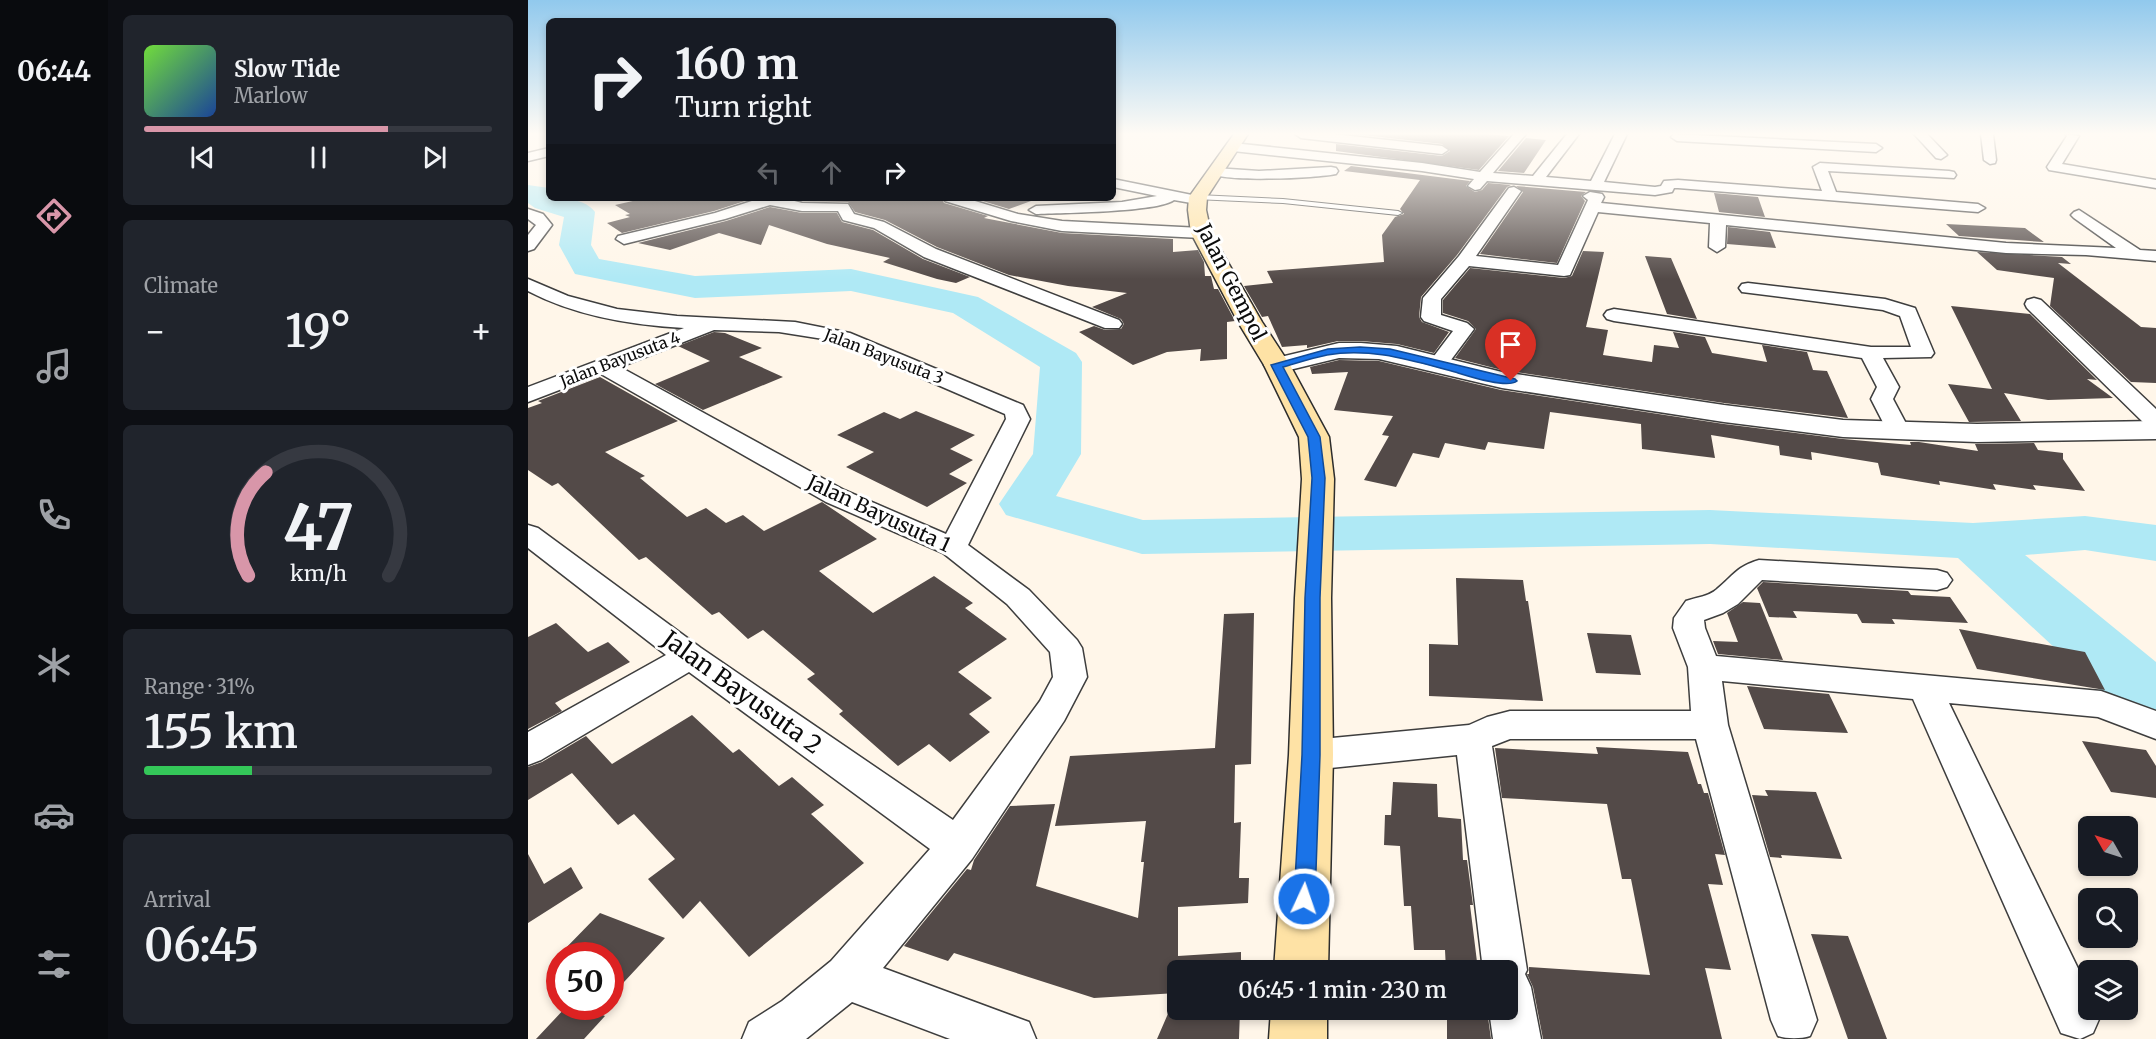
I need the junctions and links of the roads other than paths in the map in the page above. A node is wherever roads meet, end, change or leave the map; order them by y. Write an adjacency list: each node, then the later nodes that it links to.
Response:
1 (1208, 182): 18 (main road, Jalan Gempol)
2 (1468, 182): 7 (street)
3 (1480, 182): 10 (street)
4 (1566, 182): 8 (street)
5 (1826, 182): 11 (street)
6 (1116, 184): 18 (street)
7 (1437, 184)
8 (1596, 185): 11 (street)
9 (1116, 189): 12 (street)
10 (1514, 190): 19 (street); 32 (street)
11 (1831, 197): 20 (street)
12 (1167, 199): 18 (street); 21 (street)
13 (766, 201): 27 (street)
14 (780, 201): 38 (street)
15 (960, 201): 26 (street)
16 (996, 201): 21 (street)
17 (1049, 201): 21 (street)
18 (1197, 201): 22 (lane); 26 (main road, Jalan Gempol)
19 (1593, 207): 25 (street); 32 (street)
20 (1978, 208)
21 (1025, 210)
22 (1398, 213)
23 (528, 214): 28 (street)
24 (2079, 215): 30 (street)
25 (1718, 219): 29 (street); 30 (street)
26 (1202, 233): 41 (main road, Jalan Gempol)
27 (624, 239)
28 (528, 246)
29 (1717, 247)
30 (2137, 254): 31 (street)
31 (2156, 256)
32 (1465, 260): 40 (street)
33 (528, 284): 37 (street, Jalan Bayusuta 3)
34 (1748, 288): 39 (street)
35 (2034, 304): 44 (street)
36 (1614, 315): 39 (street)
37 (713, 324): 42 (street, Jalan Bayusuta 4); 48 (street, Jalan Bayusuta 3)
38 (1113, 324)
39 (1871, 353): 46 (street)
40 (1438, 364): 41 (street); 46 (street)
41 (1276, 365): 57 (main road, Jalan Gempol)
42 (602, 366): 43 (street, Jalan Bayusuta 4); 48 (street, Jalan Bayusuta 1)
43 (528, 395)
44 (2156, 422)
45 (2156, 430): 46 (street)
46 (1898, 431)
47 (528, 534): 50 (street, Jalan Bayusuta 2)
48 (953, 547): 58 (street, Jalan Bayusuta 1)
49 (1937, 580): 51 (street)
50 (690, 656): 56 (street); 58 (street, Jalan Bayusuta 2)
51 (1704, 667): 52 (street); 53 (street)
52 (1924, 686): 54 (street); 62 (street)
53 (1710, 725): 55 (street); 65 (street)
54 (2156, 725)
55 (1473, 739): 57 (street); 60 (street)
56 (528, 750)
57 (1311, 755): 59 (main road, Jalan Gempol)
58 (958, 846): 61 (street, Jalan Bayusuta 1)
59 (1301, 960)
60 (1504, 960)
61 (847, 977): 66 (street, Jalan Bayusuta 1); 67 (street)
62 (2077, 1017)
63 (1299, 1020): 68 (main road)
64 (1514, 1020): 69 (street)
65 (1794, 1020)
66 (766, 1039)
67 (1012, 1039)
68 (1298, 1039)
69 (1517, 1039)

